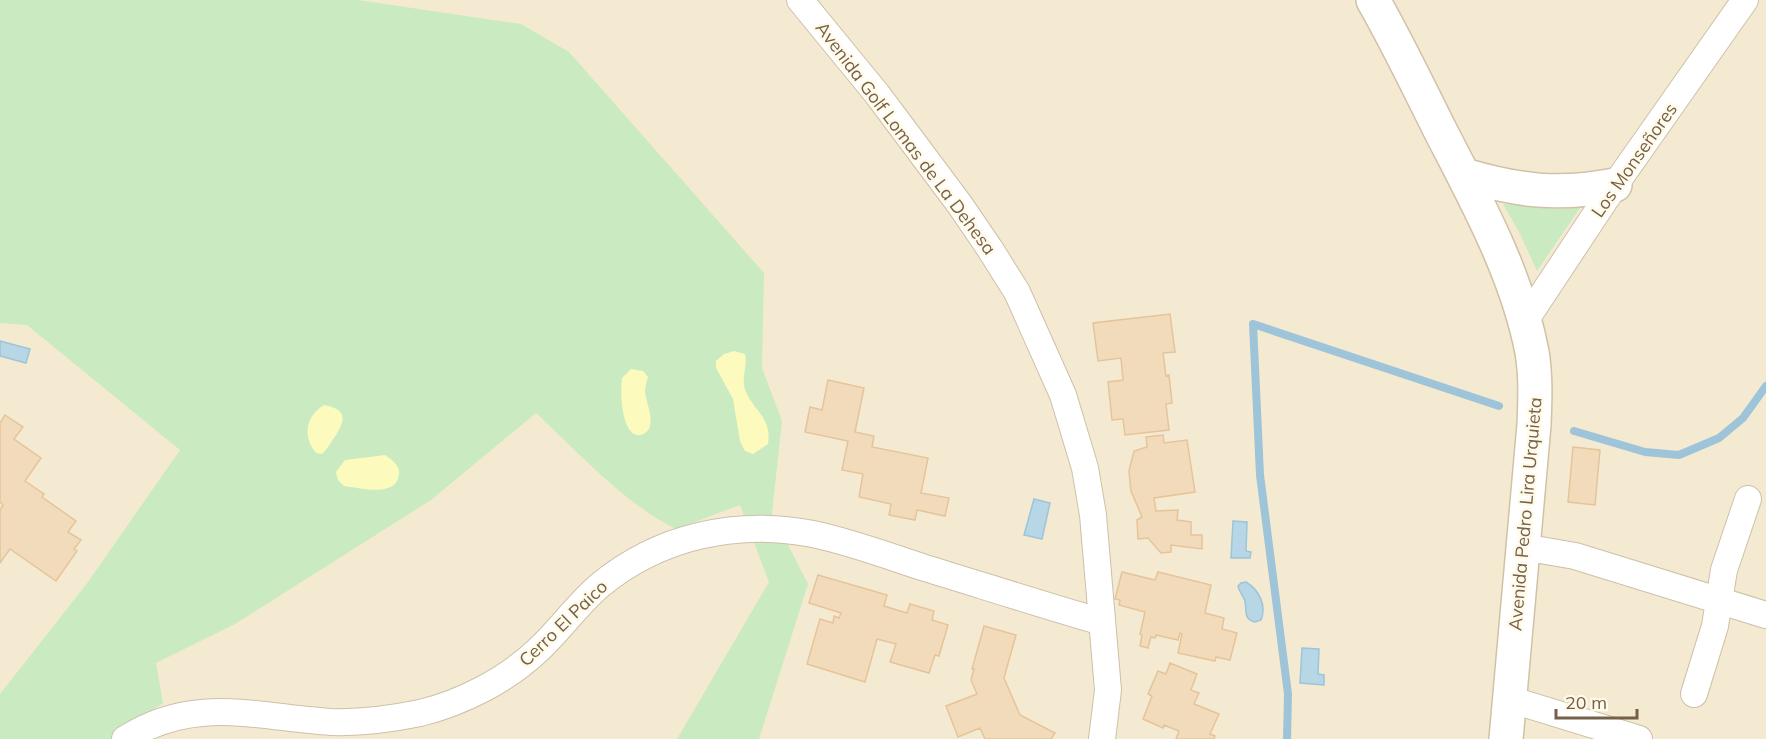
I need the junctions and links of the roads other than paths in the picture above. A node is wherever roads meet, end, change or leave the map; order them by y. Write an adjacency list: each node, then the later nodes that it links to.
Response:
1 (800, 0): 11 (street, Avenida Golf Lomas de La Dehesa)
2 (1373, 0): 4 (main road, Avenida Pedro Lira Urquieta)
3 (1745, 0): 5 (street, Los Monseñores)
4 (1464, 175): 5 (main road); 6 (main road, Avenida Pedro Lira Urquieta)
5 (1616, 185): 6 (street, Los Monseñores)
6 (1525, 321): 8 (main road, Avenida Pedro Lira Urquieta)
7 (1748, 499): 9 (street)
8 (1523, 547): 9 (street); 13 (main road, Avenida Pedro Lira Urquieta)
9 (1719, 600): 10 (street); 12 (street)
10 (1766, 615)
11 (1102, 622): 14 (street, Cerro El Paico); 15 (street, Avenida Golf Lomas de La Dehesa)
12 (1694, 694)
13 (1509, 699): 16 (main road, Avenida Pedro Lira Urquieta); 17 (street)
14 (125, 739)
15 (1102, 739)
16 (1506, 739)
17 (1639, 739)

